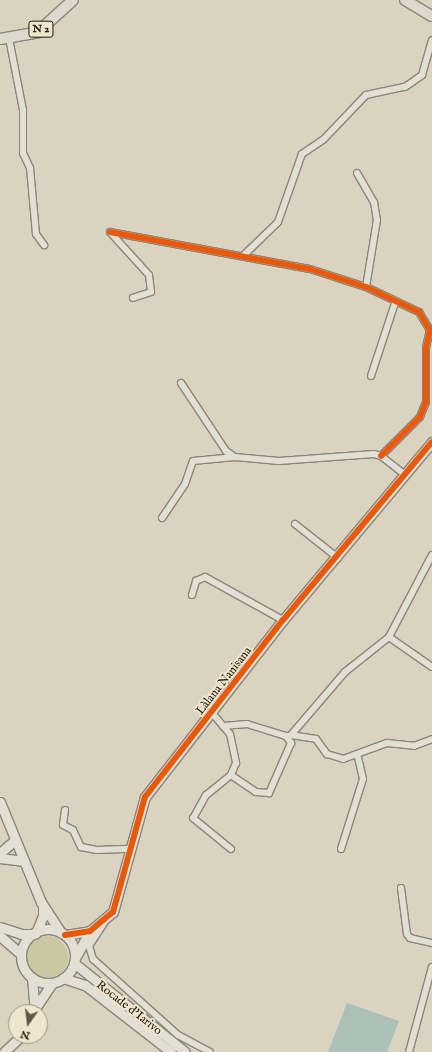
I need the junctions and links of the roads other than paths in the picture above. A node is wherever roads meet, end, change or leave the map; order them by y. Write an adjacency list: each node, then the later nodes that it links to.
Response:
1 (73, 0): 4 (main road, N 2)
2 (405, 0): 3 (main road)
3 (432, 16)
4 (4, 39): 7 (street)
5 (432, 40): 8 (street)
6 (357, 174): 9 (street)
7 (44, 245)
8 (244, 255): 9 (street); 10 (street)
9 (366, 287): 11 (street)
10 (133, 298)
11 (395, 303): 12 (street); 13 (street)
12 (431, 328): 16 (street)
13 (370, 376)
14 (181, 383): 17 (street)
15 (432, 443): 18 (street, Làlana Nanisana)
16 (381, 456): 17 (street); 18 (street)
17 (235, 457): 19 (street)
18 (405, 475): 22 (street, Làlana Nanisana)
19 (162, 518)
20 (295, 524): 22 (street)
21 (432, 555): 25 (street)
22 (338, 558): 24 (street, Làlana Nanisana)
23 (192, 595): 24 (street)
24 (283, 620): 27 (street, Làlana Nanisana)
25 (389, 637): 26 (street); 30 (street)
26 (432, 667)
27 (213, 714): 28 (street); 35 (street, Làlana Nanisana)
28 (224, 726): 31 (street); 31 (street)
29 (432, 739): 30 (street)
30 (358, 756): 37 (street)
31 (231, 776): 36 (street)
32 (0, 802): 34 (street)
33 (65, 810): 35 (street)
34 (15, 840): 38 (street); 40 (street)
35 (131, 848): 43 (street, Làlana Nanisana)
36 (231, 849)
37 (341, 849)
38 (0, 853)
39 (0, 858): 40 (street)
40 (24, 861): 42 (street)
41 (401, 888): 49 (street)
42 (43, 906): 46 (street); 47 (street)
43 (105, 922): 45 (street, Làlana Nanisana); 62 (street)
44 (0, 927): 46 (street)
45 (90, 931): 47 (street, Làlana Nanisana); 51 (street, Làlana Nanisana)
46 (35, 933): 47 (street); 50 (street)
47 (63, 934): 51 (street)
48 (0, 936): 50 (street)
49 (432, 943)
50 (21, 954): 53 (street)
51 (74, 960): 54 (street); 61 (street, Rocade d'Iarivo)
52 (432, 967): 63 (street)
53 (32, 978): 55 (street); 56 (street)
54 (63, 978): 55 (street); 60 (street, Rocade d'Iarivo)
55 (52, 983): 57 (street)
56 (34, 1004)
57 (39, 1004)
58 (12, 1044): 59 (street)
59 (4, 1052)
60 (171, 1052)
61 (185, 1052)
62 (210, 1052)
63 (410, 1052)

